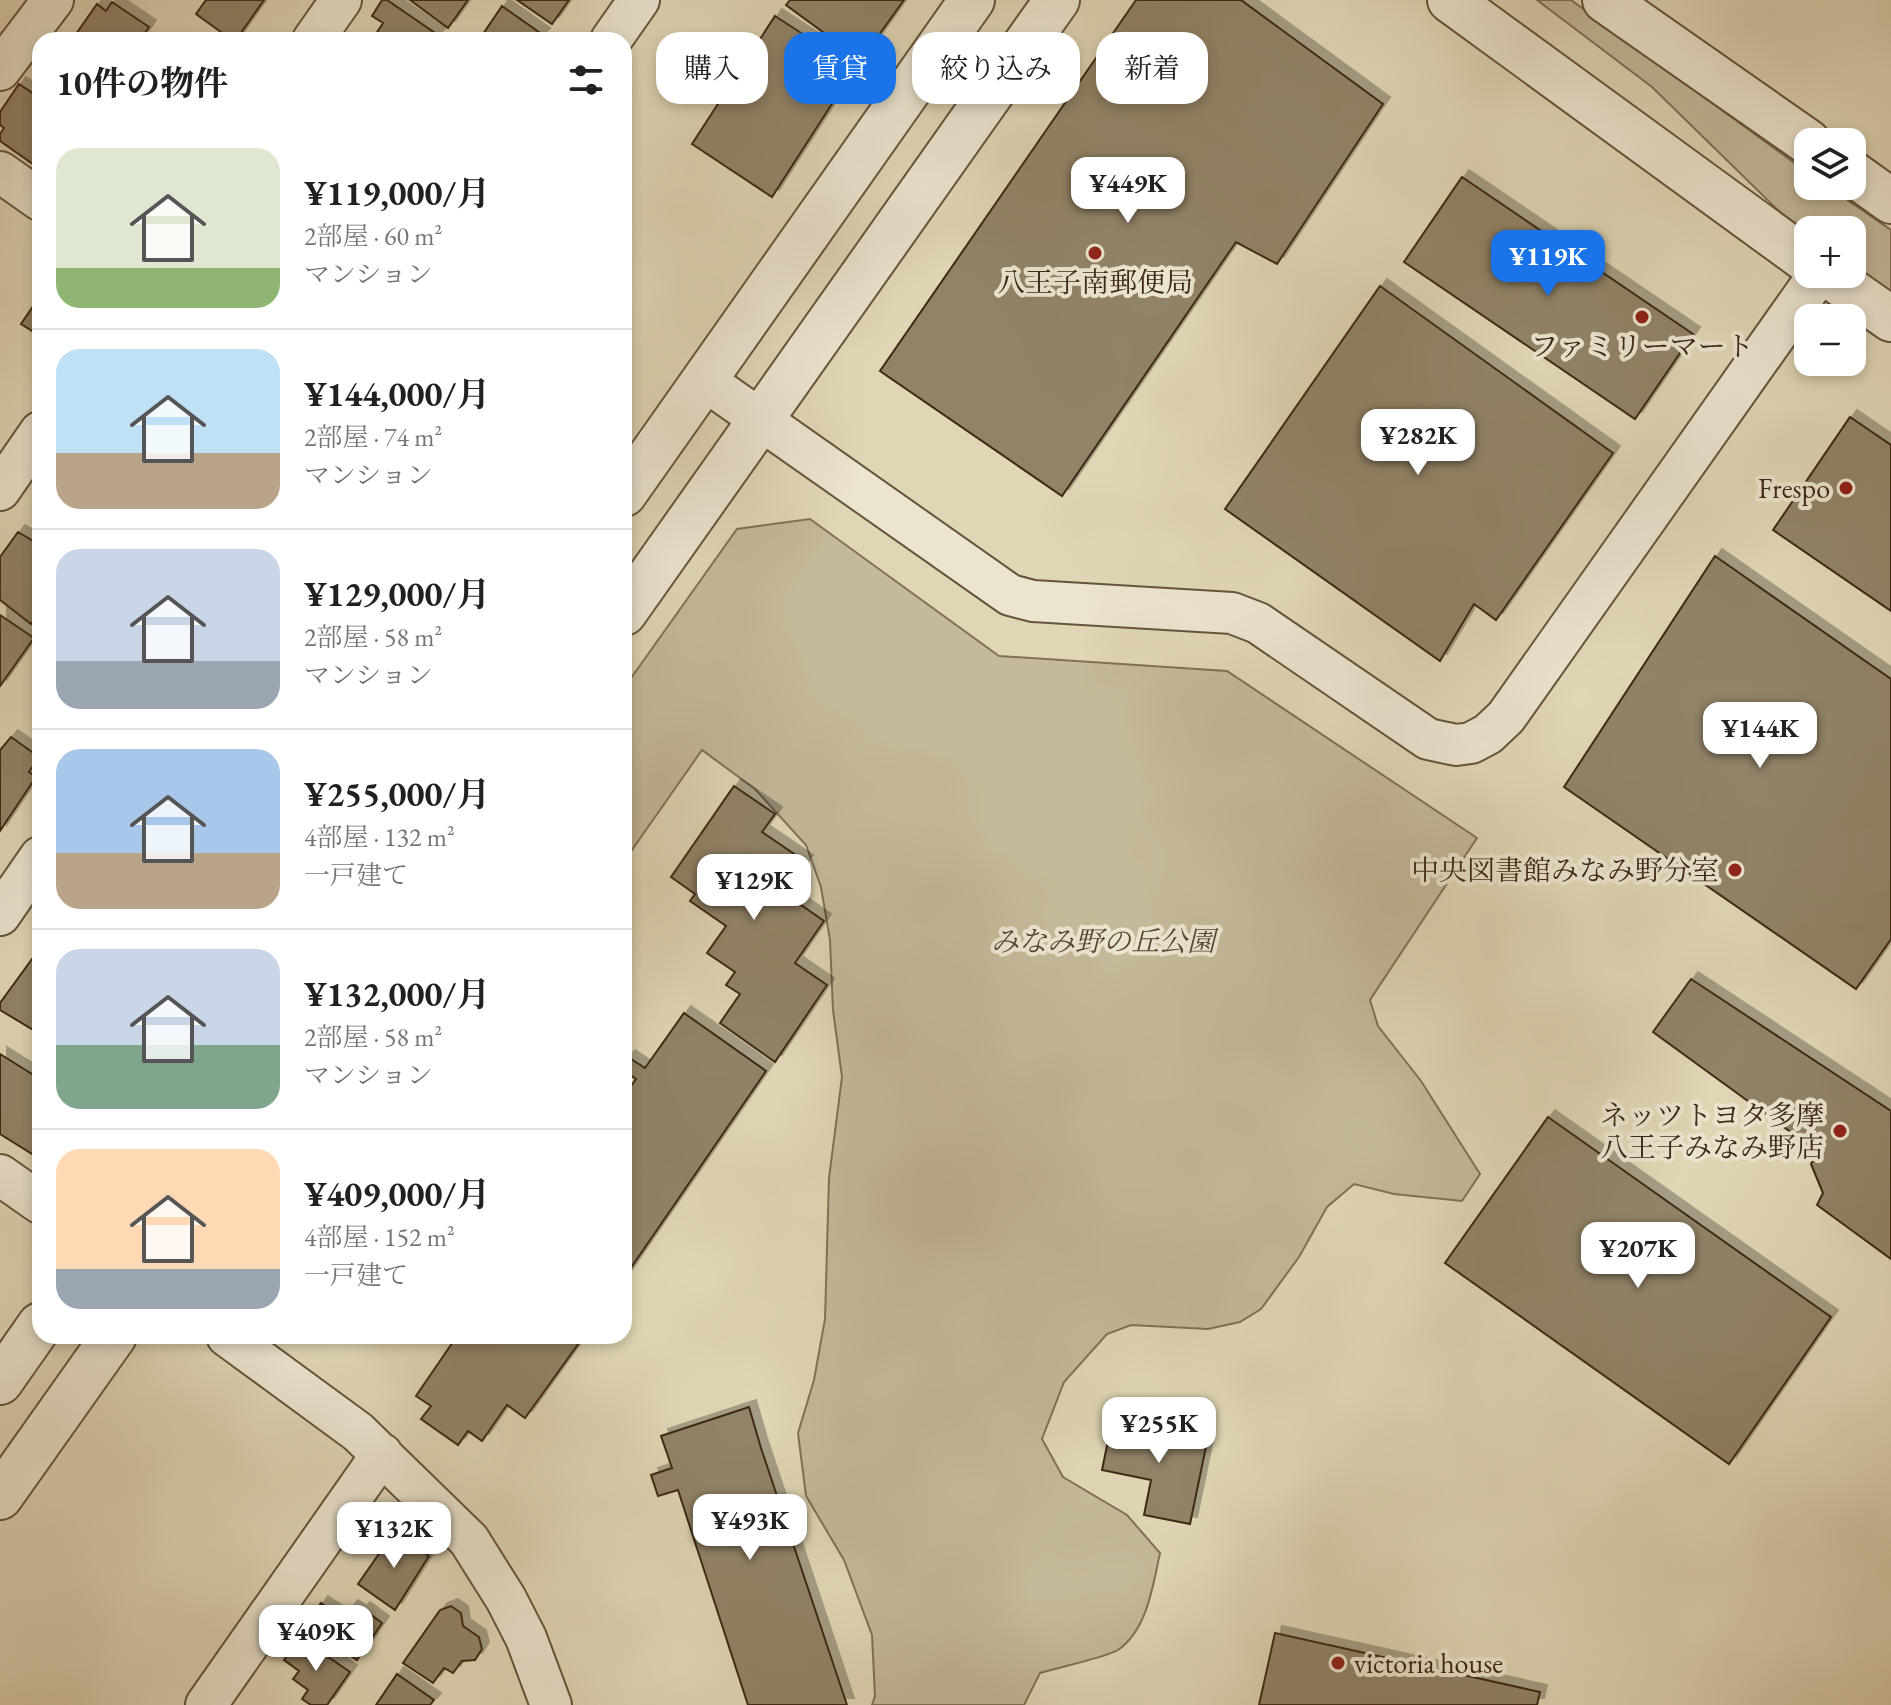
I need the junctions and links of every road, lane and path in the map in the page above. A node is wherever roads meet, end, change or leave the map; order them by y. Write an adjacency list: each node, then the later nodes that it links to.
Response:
1 (53, 0): 10 (street)
2 (341, 0): 8 (street)
3 (639, 0): 9 (street)
4 (972, 0): 20 (street)
5 (1057, 0): 21 (street)
6 (1450, 0): 16 (street)
7 (1605, 0): 11 (street)
8 (319, 32)
9 (617, 32)
10 (0, 70)
11 (1794, 132)
12 (0, 172): 14 (street)
13 (1866, 183): 15 (street)
14 (32, 194)
15 (1891, 201)
16 (1794, 251)
17 (1809, 288): 21 (street)
18 (1847, 288): 19 (street)
19 (1891, 319)
20 (704, 380): 21 (street); 23 (street)
21 (759, 421): 25 (street)
22 (32, 444): 24 (street)
23 (632, 483)
24 (0, 490)
25 (632, 602)
26 (32, 869): 27 (street)
27 (0, 915)
28 (0, 1175): 29 (street)
29 (32, 1197)
30 (32, 1336): 33 (street)
31 (108, 1344): 35 (street)
32 (238, 1344): 34 (street)
33 (0, 1382)
34 (382, 1454): 36 (street); 37 (street)
35 (0, 1497)
36 (539, 1697)
37 (206, 1705)

